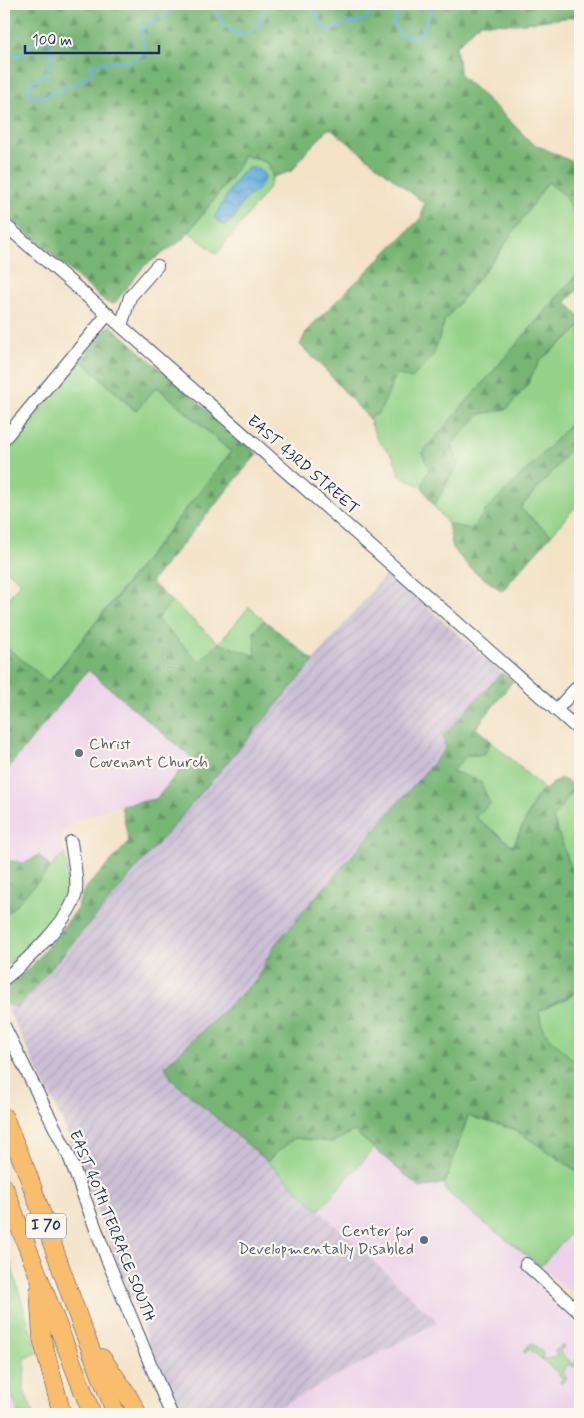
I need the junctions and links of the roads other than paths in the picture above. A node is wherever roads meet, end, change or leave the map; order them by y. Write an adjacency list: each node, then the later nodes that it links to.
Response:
1 (4, 224): 3 (street, EAST 43RD STREET)
2 (157, 266): 4 (street)
3 (108, 314): 4 (street, EAST 43RD STREET); 5 (street)
4 (122, 326): 7 (street, EAST 43RD STREET)
5 (4, 439)
6 (580, 684): 7 (street)
7 (556, 710): 8 (street, EAST 43RD STREET)
8 (580, 731)
9 (71, 842): 10 (street)
10 (4, 979)
11 (4, 1026): 22 (street, EAST 40TH TERRACE SOUTH)
12 (4, 1117): 17 (highway, I 70)
13 (4, 1187): 15 (highway, I 70)
14 (526, 1264): 16 (street)
15 (38, 1273): 18 (highway); 19 (highway, I 70)
16 (580, 1313)
17 (86, 1336): 20 (highway, I 70); 21 (highway)
18 (62, 1414)
19 (92, 1414)
20 (116, 1414)
21 (138, 1414)
22 (171, 1414)

